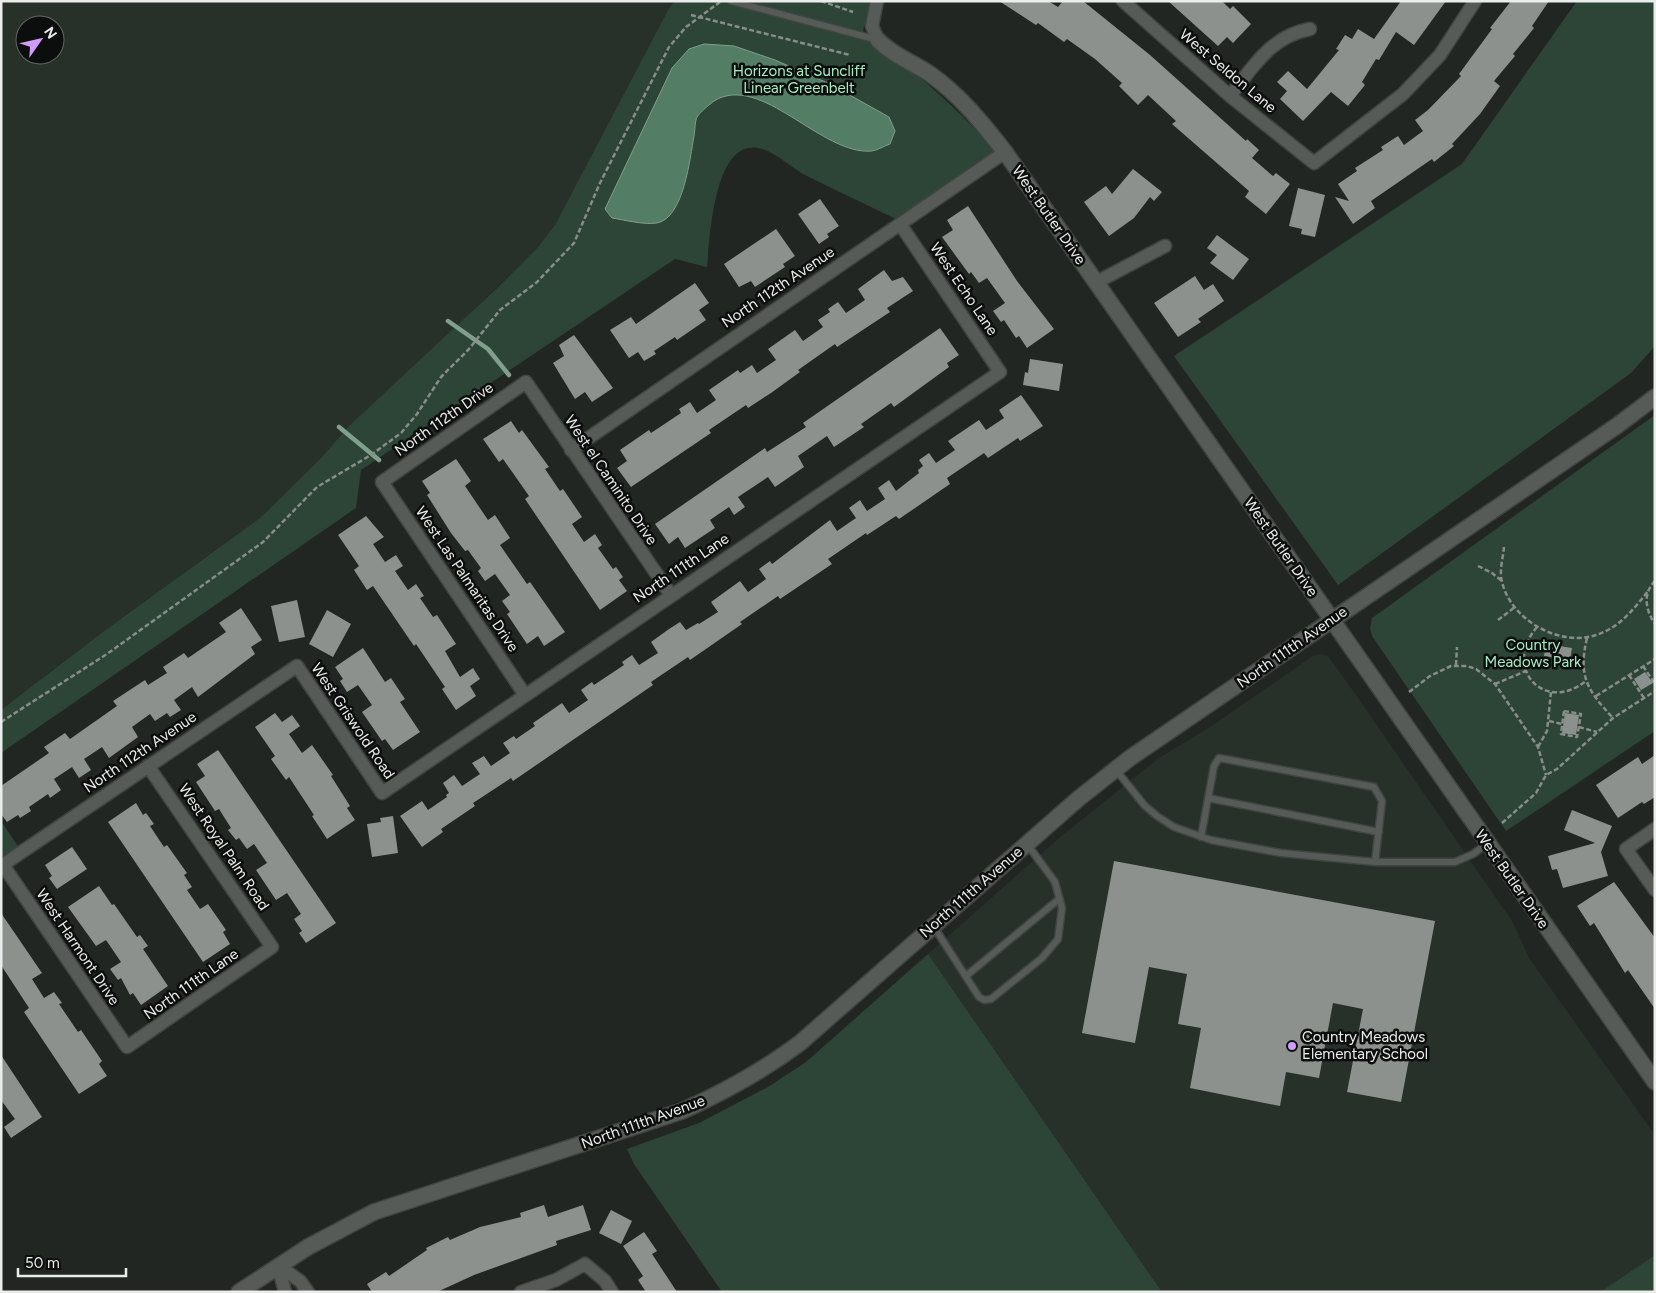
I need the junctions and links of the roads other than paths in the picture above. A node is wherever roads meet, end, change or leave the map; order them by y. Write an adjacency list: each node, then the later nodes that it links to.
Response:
1 (731, 1): 6 (lane)
2 (877, 1): 6 (street)
3 (1123, 1): 7 (street, West Seldon Lane)
4 (1475, 1): 7 (street, West Seldon Lane)
5 (1310, 29): 7 (street)
6 (878, 40): 8 (street, West Butler Drive)
7 (1230, 96)
8 (1005, 152): 9 (street, North 112th Avenue); 11 (street, West Butler Drive)
9 (900, 224): 12 (street, West Echo Lane); 15 (street, North 112th Avenue)
10 (1164, 246): 11 (street)
11 (1097, 282): 18 (street, West Butler Drive)
12 (1000, 372): 17 (street, North 111th Lane)
13 (526, 382): 15 (street, West el Caminito Drive); 16 (street, North 112th Drive)
14 (1655, 397): 18 (street, North 111th Avenue)
15 (571, 450): 17 (street, West el Caminito Drive)
16 (382, 482): 20 (street, West Las Palmaritas Drive)
17 (670, 595): 20 (street, North 111th Lane)
18 (1332, 619): 22 (street, North 111th Avenue); 29 (street, West Butler Drive)
19 (297, 666): 21 (street, North 112th Avenue); 23 (street, West Griswold Road)
20 (525, 694): 23 (street, North 111th Lane)
21 (148, 766): 31 (street, North 112th Avenue); 35 (street, West Royal Palm Road)
22 (1115, 769): 27 (lane); 28 (street, North 111th Avenue)
23 (382, 793)
24 (1208, 798): 26 (lane); 26 (lane); 27 (lane)
25 (1655, 829): 32 (street)
26 (1379, 832): 30 (lane)
27 (1201, 837): 30 (lane)
28 (1026, 844): 33 (lane); 34 (street, North 111th Avenue)
29 (1487, 844): 30 (lane); 38 (street, West Butler Drive)
30 (1375, 862)
31 (2, 866): 37 (street, West Harmont Drive)
32 (1655, 890)
33 (1059, 899): 36 (lane); 36 (lane)
34 (933, 926): 36 (lane); 39 (street, North 111th Avenue)
35 (272, 947): 37 (street, North 111th Lane)
36 (966, 976)
37 (127, 1047)
38 (1655, 1082)
39 (278, 1265): 40 (street, North 111th Avenue); 41 (street); 42 (street)
40 (239, 1292)
41 (286, 1292)
42 (308, 1292)
43 (521, 1292): 44 (street)
44 (612, 1292)

